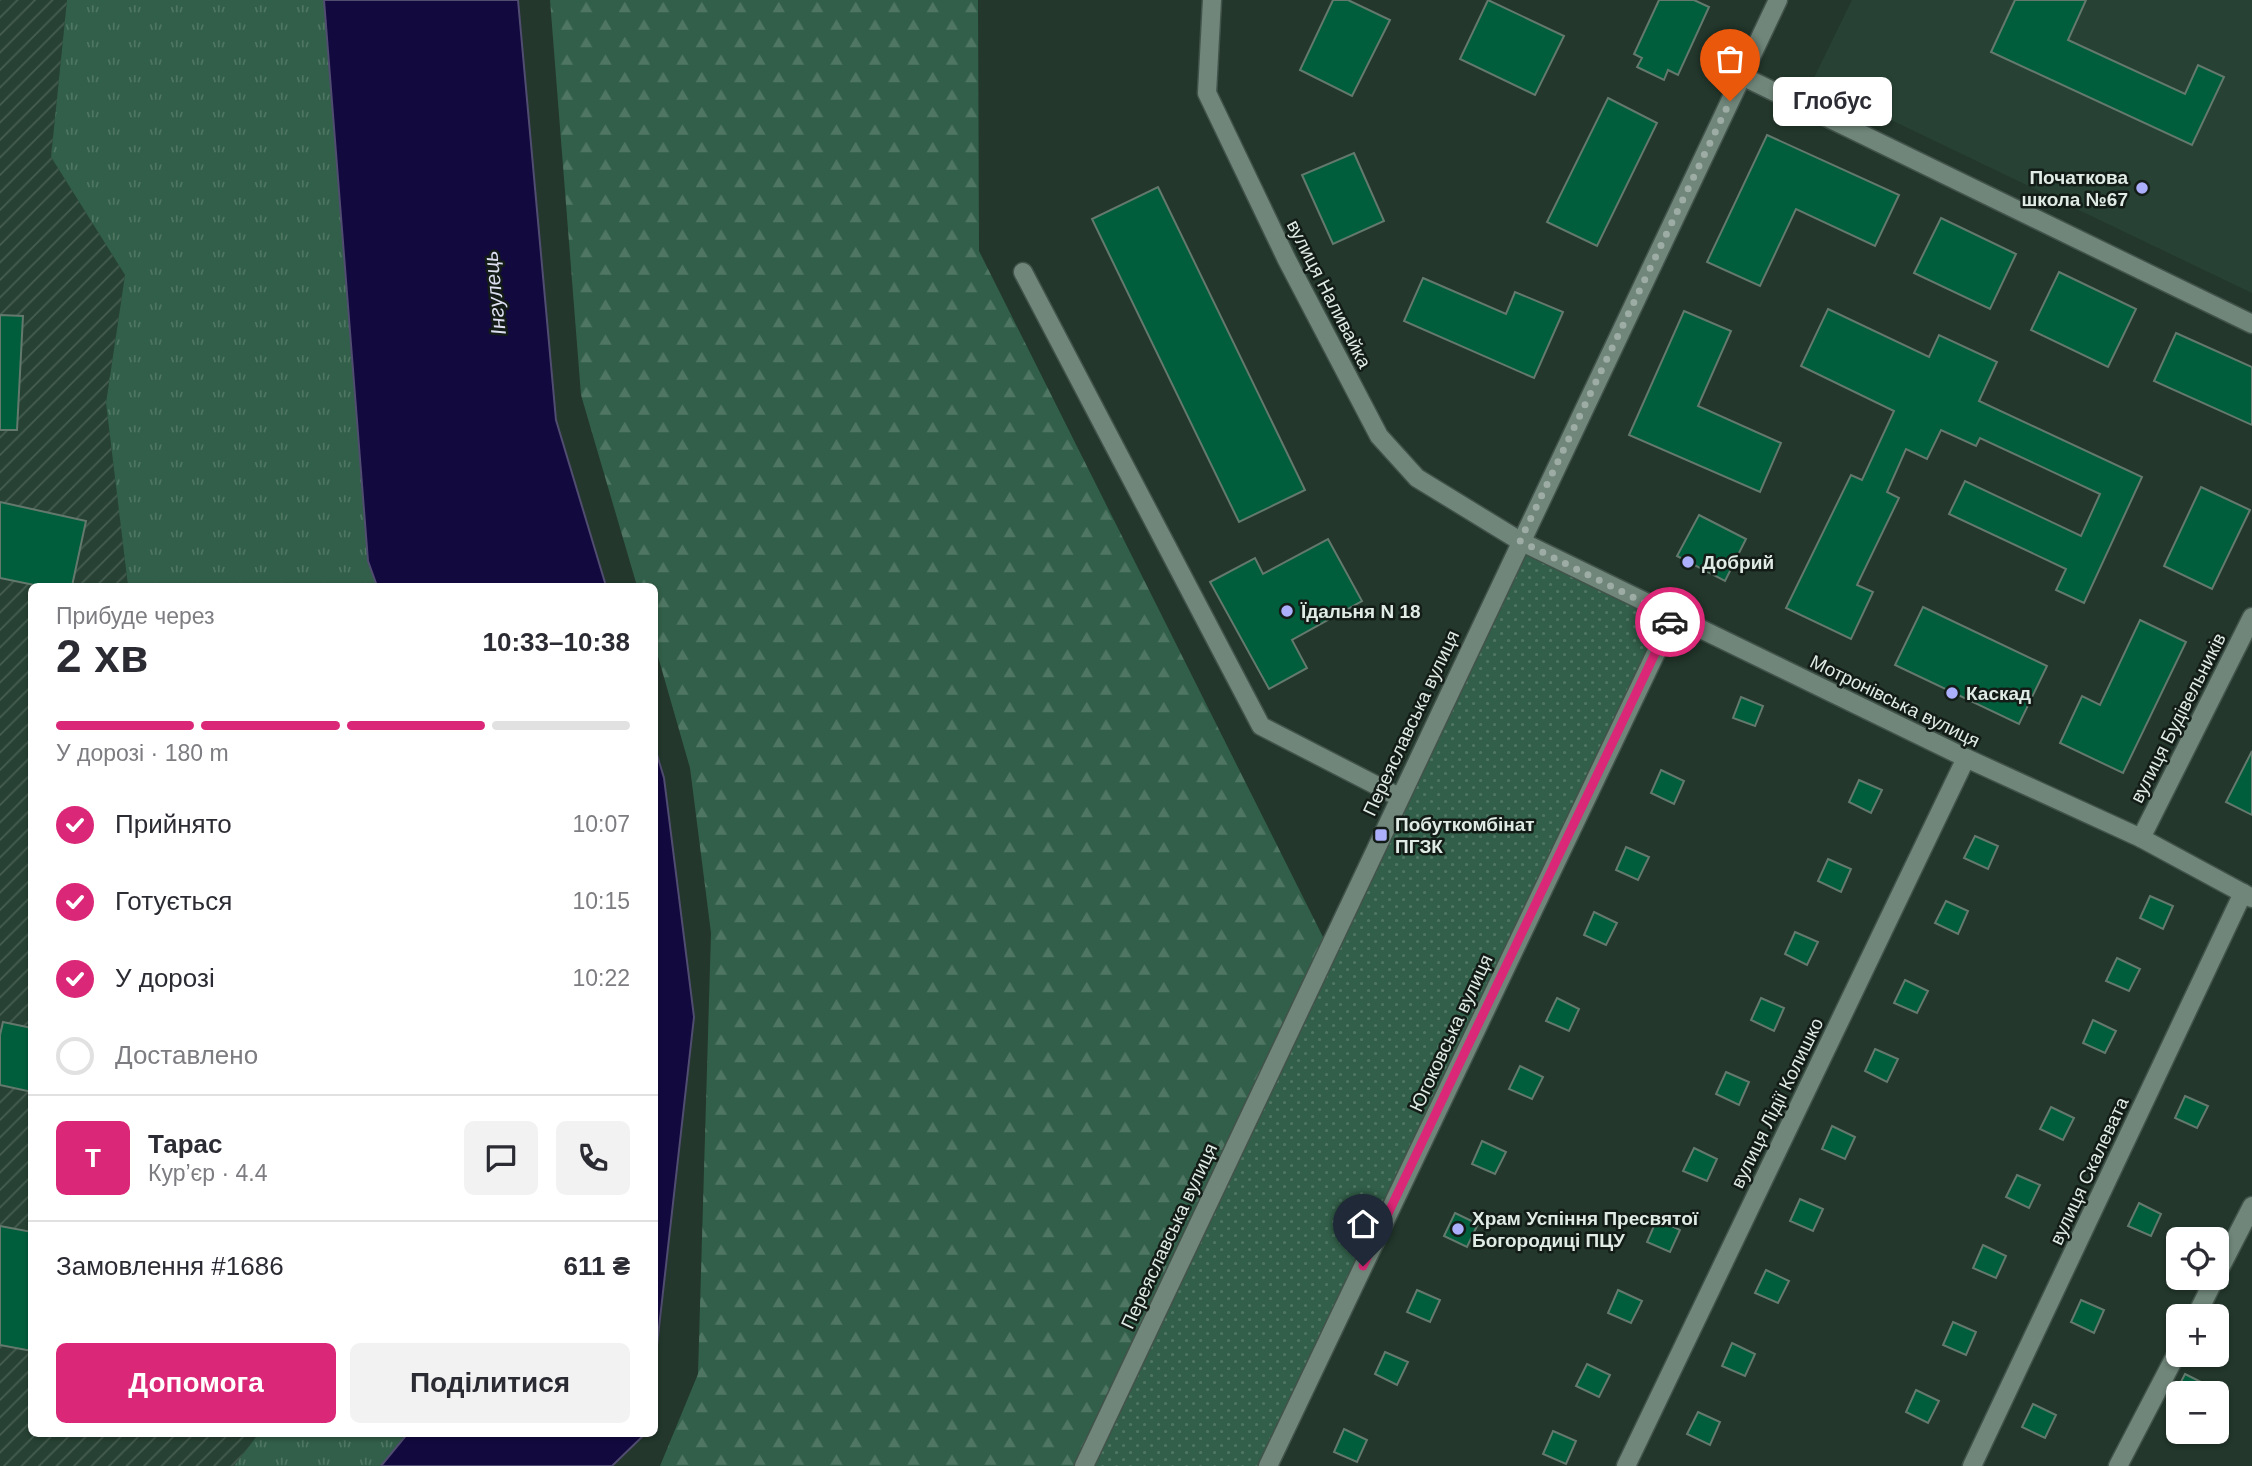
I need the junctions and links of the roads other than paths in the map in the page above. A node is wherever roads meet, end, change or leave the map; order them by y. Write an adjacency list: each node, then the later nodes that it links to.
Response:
1 (1212, 0): 6 (street, вулиця Наливайка)
2 (1778, 0): 3 (street, Переяславська вулиця)
3 (1742, 76): 5 (street); 6 (street, Переяславська вулиця)
4 (1023, 272): 10 (street)
5 (2252, 324)
6 (1520, 541): 7 (street, Мотронівська вулиця); 10 (street, Переяславська вулиця)
7 (1673, 617): 9 (street, Мотронівська вулиця); 17 (street, Югоковська вулиця)
8 (2252, 617): 11 (street, вулиця Будівельників)
9 (1966, 758): 11 (street, Мотронівська вулиця); 18 (street, вулиця Лідії Колишко)
10 (1399, 797): 16 (street, Переяславська вулиця)
11 (2141, 838): 12 (street, Мотронівська вулиця)
12 (2248, 895): 19 (street, вулиця Скалевата)
13 (2252, 1206): 14 (street)
14 (2229, 1251)
15 (2170, 1367): 20 (street)
16 (1084, 1466)
17 (1268, 1466)
18 (1626, 1466)
19 (1972, 1466)
20 (2118, 1466)

